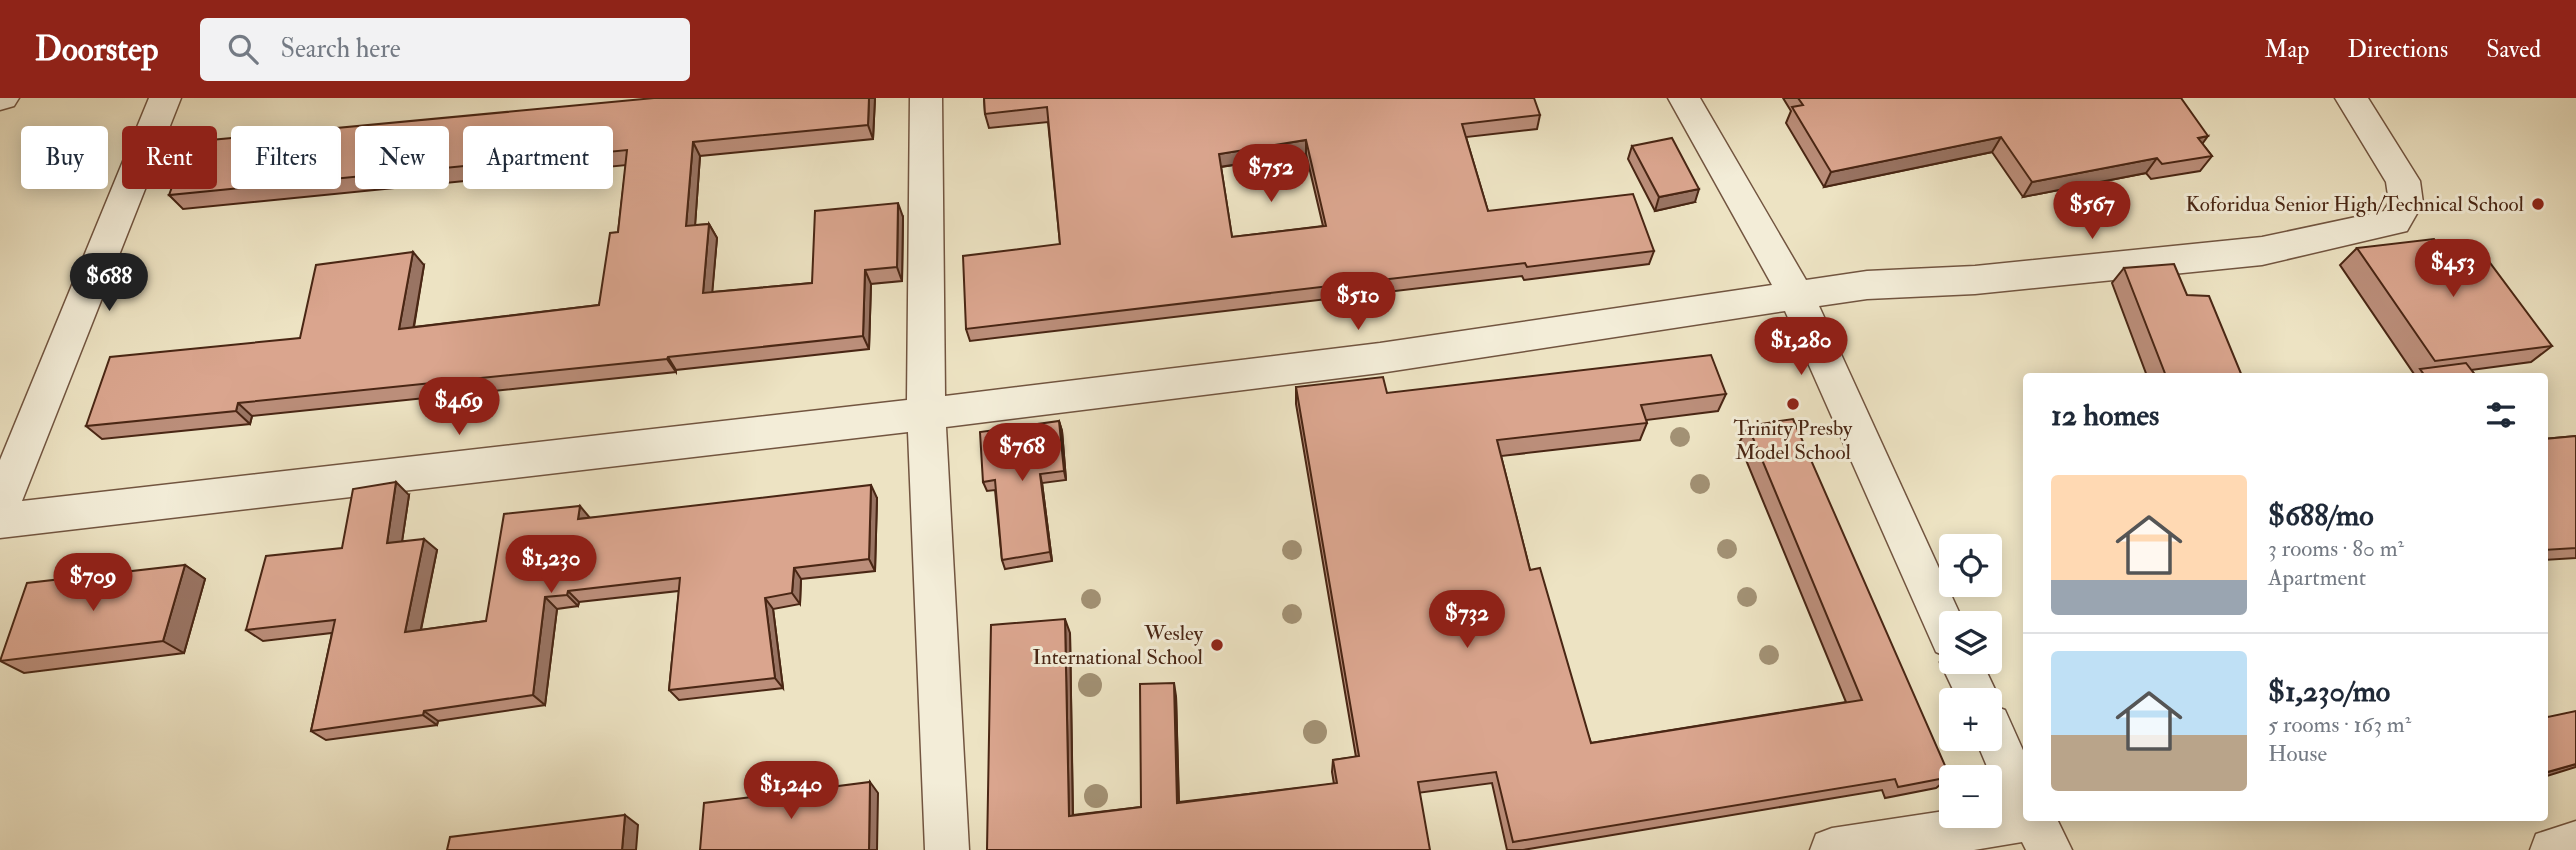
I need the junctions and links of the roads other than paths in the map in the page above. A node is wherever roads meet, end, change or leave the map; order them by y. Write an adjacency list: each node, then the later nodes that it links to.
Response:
1 (926, 98): 6 (street)
2 (1684, 98): 5 (street)
3 (2351, 98): 5 (street)
4 (168, 99): 7 (street)
5 (1796, 295): 6 (street); 9 (street)
6 (926, 414): 8 (street); 14 (street)
7 (0, 507)
8 (0, 521)
9 (1939, 612)
10 (2002, 750): 11 (street)
11 (2023, 797)
12 (2035, 823): 15 (street)
13 (2576, 843): 16 (street)
14 (947, 850)
15 (1832, 850)
16 (2552, 850)

